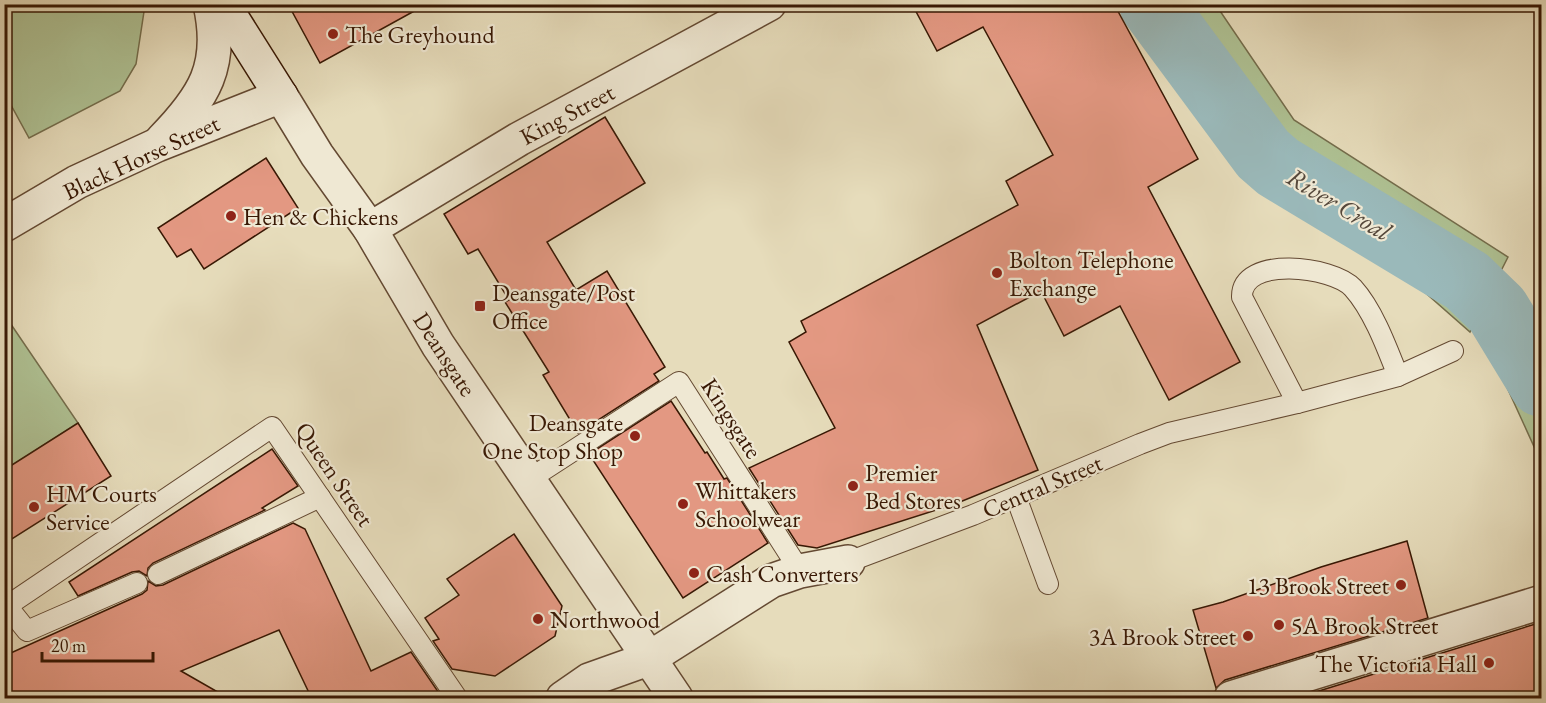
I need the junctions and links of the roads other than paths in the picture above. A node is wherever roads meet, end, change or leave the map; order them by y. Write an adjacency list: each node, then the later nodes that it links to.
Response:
1 (210, 4): 5 (street)
2 (223, 4): 4 (street, Deansgate)
3 (759, 7): 7 (street, King Street)
4 (281, 96): 5 (street, Black Horse Street); 7 (street, Deansgate)
5 (157, 145): 6 (street, Black Horse Street)
6 (4, 225)
7 (370, 229): 11 (street, Deansgate)
8 (1453, 351): 9 (lane, Central Street)
9 (1398, 376): 10 (lane, Central Street); 10 (lane)
10 (1297, 403): 13 (lane, Central Street)
11 (528, 480): 15 (lane, Kingsgate); 21 (street, Deansgate)
12 (320, 497): 16 (lane); 20 (lane, Queen Street); 22 (lane, Queen Street)
13 (1016, 497): 14 (lane, Central Street); 18 (lane)
14 (848, 562): 15 (street, Central Street)
15 (800, 571): 21 (street, Central Street)
16 (158, 574)
17 (137, 583): 20 (lane)
18 (1048, 584)
19 (1542, 602): 25 (street)
20 (6, 607)
21 (648, 659): 23 (street, Central Street); 24 (street, Deansgate)
22 (457, 699)
23 (563, 699)
24 (676, 699)
25 (1231, 699)

